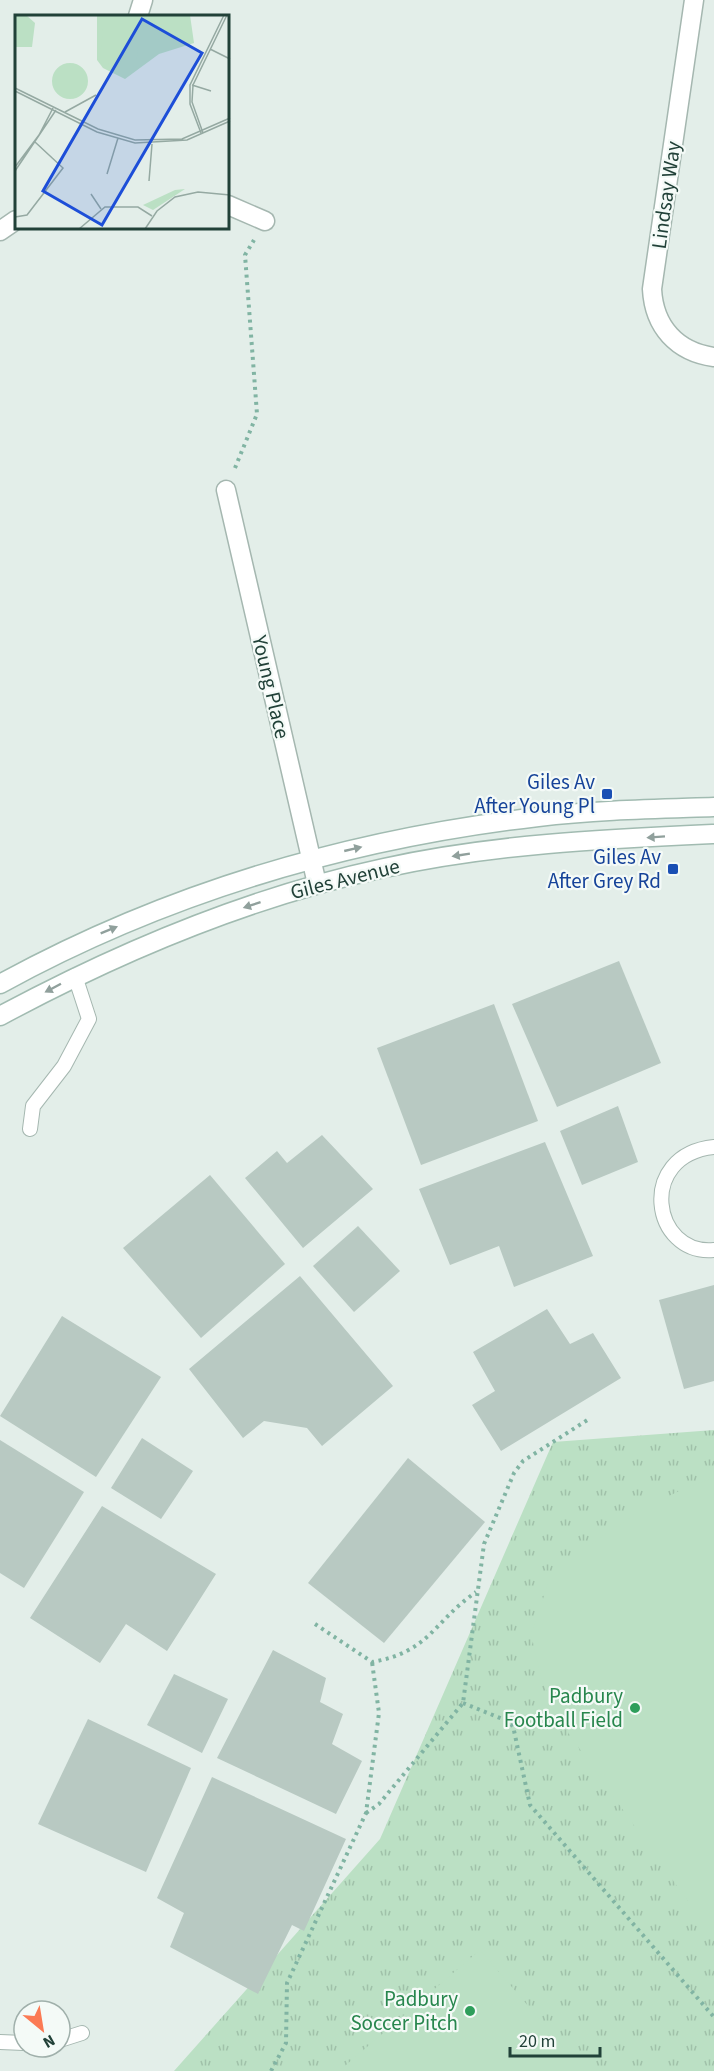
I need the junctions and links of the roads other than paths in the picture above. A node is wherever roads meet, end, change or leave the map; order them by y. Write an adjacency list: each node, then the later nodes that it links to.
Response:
1 (143, 0): 3 (street)
2 (694, 0): 8 (street, Lindsay Way)
3 (138, 15)
4 (230, 206): 6 (street)
5 (15, 221): 7 (street)
6 (265, 221)
7 (0, 231)
8 (714, 357)
9 (226, 490): 12 (street, Young Place)
10 (714, 807): 12 (street, Giles Avenue, one-way to 10)
11 (714, 834): 13 (street, Giles Avenue, one-way to 13)
12 (310, 859): 13 (street, Young Place); 15 (street, Giles Avenue, one-way to 12)
13 (317, 884): 14 (street, Giles Avenue, one-way to 14)
14 (75, 976): 16 (street, Giles Avenue, one-way to 16); 17 (lane)
15 (0, 984)
16 (0, 1016)
17 (30, 1129)
18 (714, 1147): 19 (lane)
19 (714, 1250)
20 (82, 2033): 21 (lane)
21 (72, 2036)

